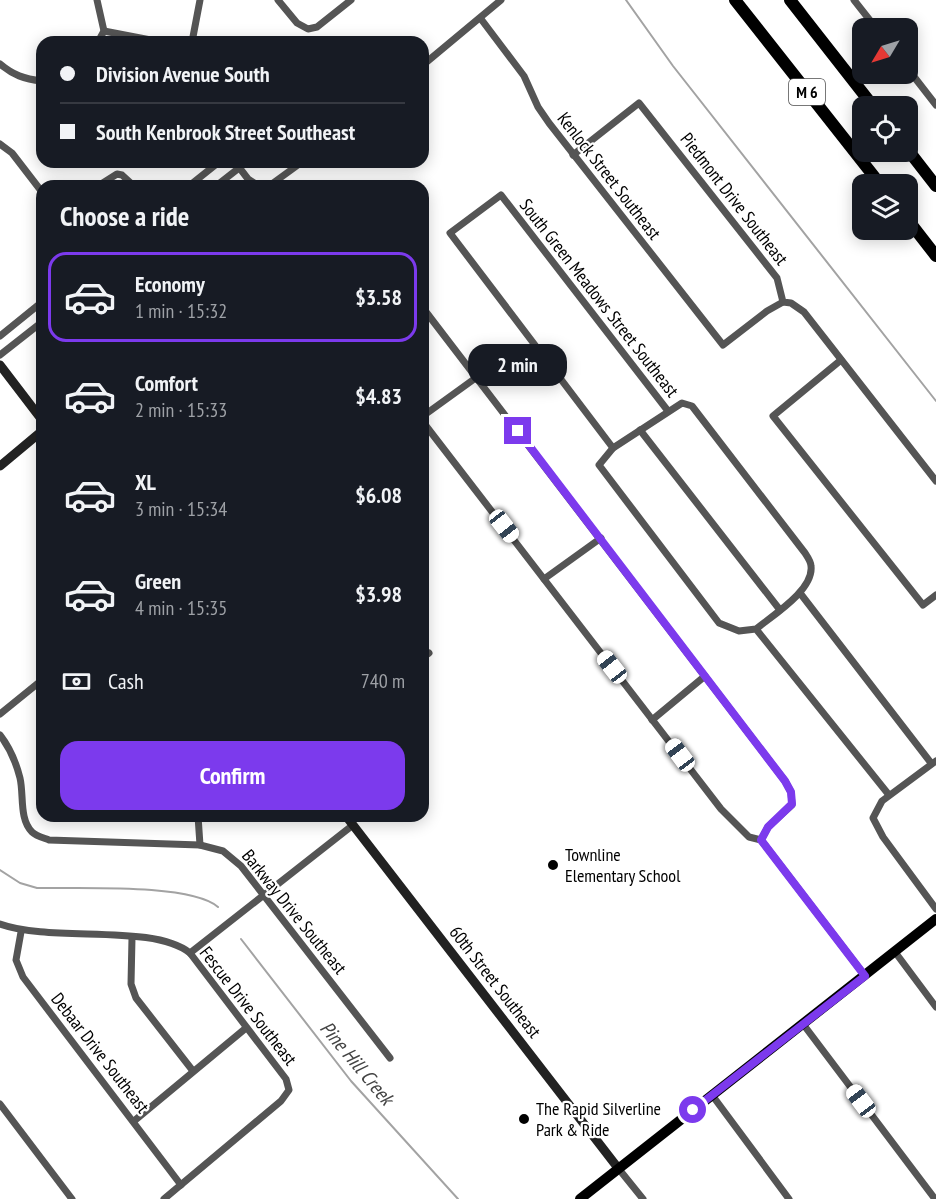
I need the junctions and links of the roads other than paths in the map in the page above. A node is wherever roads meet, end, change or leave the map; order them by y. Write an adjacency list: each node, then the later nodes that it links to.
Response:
1 (97, 0): 11 (street)
2 (200, 0): 14 (street)
3 (279, 0): 4 (street)
4 (351, 0)
5 (501, 0): 10 (street)
6 (735, 0): 28 (highway, M 6)
7 (790, 0): 19 (highway, M 6)
8 (854, 0): 9 (street)
9 (868, 18)
10 (482, 19): 15 (street); 22 (street, Kenlock Street Southeast)
11 (104, 31): 12 (street); 13 (street)
12 (102, 36)
13 (130, 36)
14 (193, 36)
15 (429, 60)
16 (0, 64): 17 (street)
17 (36, 81)
18 (918, 82): 20 (street)
19 (865, 96)
20 (936, 105)
21 (0, 144): 35 (street)
22 (573, 154): 39 (street, Kenlock Street Southeast); 39 (street, Piedmont Drive Southeast)
23 (917, 162): 36 (highway)
24 (212, 168): 31 (street)
25 (234, 168): 32 (street)
26 (239, 168): 33 (street)
27 (294, 168): 34 (street)
28 (872, 174)
29 (108, 180): 30 (street)
30 (127, 180)
31 (196, 180)
32 (222, 180)
33 (250, 180)
34 (277, 180)
35 (36, 184)
36 (936, 186)
37 (918, 232): 38 (highway)
38 (936, 256)
39 (783, 302): 45 (street)
40 (36, 308): 43 (street)
41 (429, 316): 47 (street)
42 (36, 327): 44 (street)
43 (0, 336)
44 (0, 355)
45 (842, 360): 56 (street); 60 (street)
46 (0, 365): 49 (main road)
47 (477, 377): 50 (street); 57 (street)
48 (668, 411): 51 (street); 54 (street, South Green Meadows Street Southeast); 59 (street, South Green Meadows Street Southeast)
49 (36, 412)
50 (429, 412)
51 (640, 429): 54 (street); 61 (street)
52 (429, 430): 58 (street)
53 (36, 436): 55 (main road)
54 (613, 447): 62 (street)
55 (0, 466)
56 (936, 480)
57 (601, 538): 58 (street); 63 (street)
58 (544, 579): 66 (street)
59 (800, 593): 61 (street); 68 (street)
60 (936, 595)
61 (780, 610): 62 (street)
62 (756, 629): 69 (street)
63 (705, 676): 66 (street); 73 (street)
64 (36, 685): 65 (street)
65 (0, 714)
66 (652, 720): 73 (street)
67 (0, 735): 74 (street, Barkway Drive Southeast)
68 (933, 762): 69 (street)
69 (889, 795): 76 (street)
70 (198, 822): 74 (street)
71 (351, 822): 72 (main road, 60th Street Southeast)
72 (353, 825): 75 (street); 92 (main road, 60th Street Southeast)
73 (761, 840): 83 (street)
74 (200, 845): 75 (street, Barkway Drive Southeast)
75 (264, 895): 82 (street); 87 (street, Barkway Drive Southeast)
76 (936, 909)
77 (936, 919): 81 (main road)
78 (0, 924): 79 (street, Fescue Drive Southeast)
79 (21, 932): 80 (street, Fescue Drive Southeast); 91 (street, Debaar Drive Southeast)
80 (132, 938): 82 (street, Fescue Drive Southeast); 88 (street)
81 (895, 952): 83 (main road); 84 (street)
82 (190, 953): 86 (street, Fescue Drive Southeast)
83 (865, 976): 85 (main road)
84 (936, 1008)
85 (803, 1024): 89 (main road); 99 (street)
86 (246, 1028): 88 (street); 93 (street, Fescue Drive Southeast)
87 (390, 1058)
88 (194, 1071): 91 (street)
89 (712, 1095): 92 (main road); 98 (street)
90 (1, 1107): 94 (street)
91 (134, 1121): 93 (street, Debaar Drive Southeast)
92 (618, 1168): 96 (main road); 97 (street)
93 (181, 1185): 95 (street)
94 (72, 1199)
95 (164, 1199)
96 (580, 1199)
97 (643, 1199)
98 (789, 1199)
99 (935, 1199)

